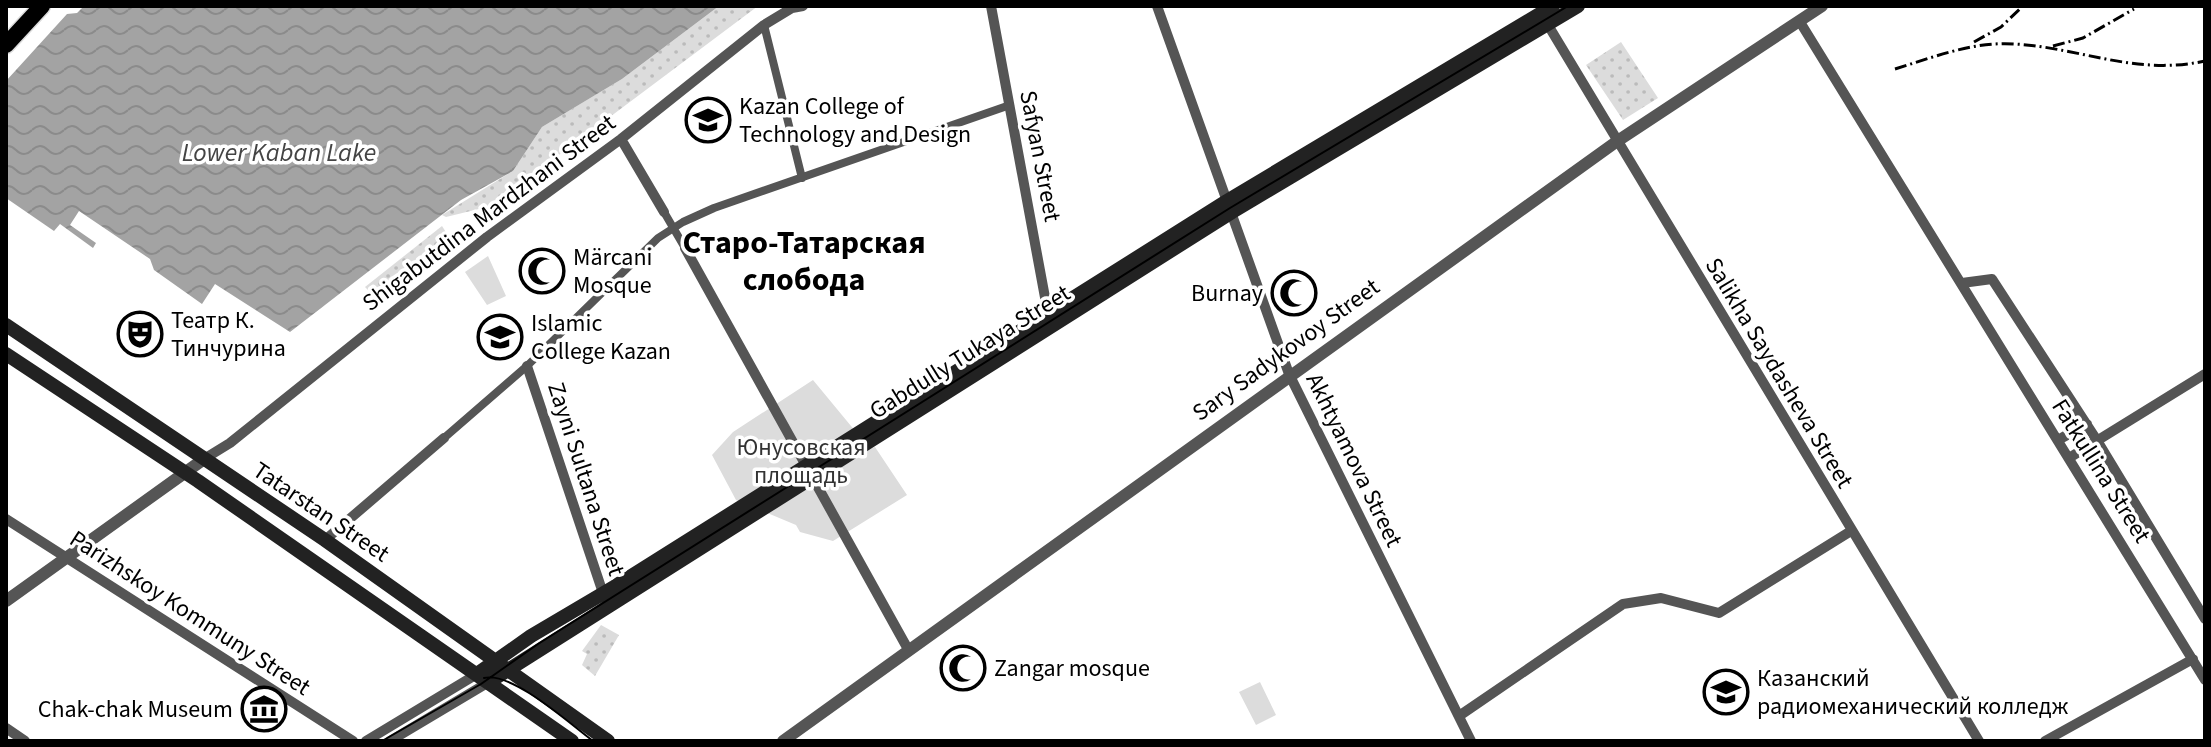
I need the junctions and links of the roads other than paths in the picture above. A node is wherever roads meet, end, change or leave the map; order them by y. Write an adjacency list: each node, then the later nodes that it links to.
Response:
1 (31, 6): 11 (main road)
2 (42, 6): 12 (main road)
3 (803, 6): 10 (street, Shigabutdina Mardzhani Street)
4 (991, 6): 13 (street, Safyan Street)
5 (1157, 6): 17 (street, Akhtyamova Street)
6 (1578, 6): 8 (main road, Gabdully Tukaya Street)
7 (1822, 6): 9 (street, Sary Sadykovoy Street)
8 (1547, 15): 15 (street, Salikha Saydasheva Street); 17 (main road, Gabdully Tukaya Street)
9 (1800, 22): 15 (street, Sary Sadykovoy Street); 21 (street, Fatkullina Street)
10 (764, 25): 14 (street, Shigabutdina Mardzhani Street); 16 (street)
11 (6, 32)
12 (6, 45)
13 (1010, 105): 16 (street); 22 (street, Safyan Street)
14 (621, 139): 18 (street); 33 (street, Shigabutdina Mardzhani Street)
15 (1616, 142): 26 (street, Sary Sadykovoy Street); 37 (street, Salikha Saydasheva Street)
16 (802, 178): 19 (street)
17 (1230, 207): 22 (main road, Gabdully Tukaya Street); 26 (street, Akhtyamova Street)
18 (664, 212): 19 (street)
19 (673, 227): 20 (street); 25 (street)
20 (685, 248): 35 (street)
21 (1962, 283): 28 (street, Fatkullina Street); 30 (street, Fatkullina Street)
22 (1049, 321): 35 (main road, Gabdully Tukaya Street)
23 (6, 325): 33 (main road, Tatarstan Street)
24 (6, 354): 34 (main road, Tatarstan Street)
25 (527, 366): 29 (street); 40 (street, Zayni Sultana Street)
26 (1289, 374): 43 (street, Sary Sadykovoy Street); 48 (street, Akhtyamova Street)
27 (2205, 374): 31 (street)
28 (2087, 424): 30 (street); 31 (street, Fatkullina Street)
29 (444, 438): 38 (street)
30 (2058, 440): 32 (street, Fatkullina Street)
31 (2098, 442): 32 (street); 42 (street, Fatkullina Street)
32 (2069, 458): 44 (street, Fatkullina Street)
33 (204, 459): 34 (street); 38 (main road, Tatarstan Street)
34 (183, 471): 39 (street); 46 (main road, Tatarstan Street)
35 (808, 471): 40 (main road, Gabdully Tukaya Street); 43 (street)
36 (6, 519): 39 (street, Parizhskoy Kommuny Street)
37 (1851, 531): 48 (street); 58 (street, Salikha Saydasheva Street)
38 (325, 540): 45 (main road, Tatarstan Street)
39 (65, 556): 41 (street); 51 (street, Parizhskoy Kommuny Street)
40 (605, 599): 45 (main road, Gabdully Tukaya Street)
41 (6, 601)
42 (2203, 612)
43 (909, 651): 56 (street, Sary Sadykovoy Street)
44 (2193, 659): 47 (street, Fatkullina Street); 59 (street)
45 (503, 664): 46 (main road, Gabdully Tukaya Street); 55 (main road, Tatarstan Street)
46 (483, 678): 52 (street); 53 (street, Gabdully Tukaya Street); 54 (main road, Tatarstan Street)
47 (2205, 680)
48 (1459, 716): 57 (street, Akhtyamova Street)
49 (6, 728): 50 (street)
50 (25, 741)
51 (353, 741)
52 (366, 741)
53 (390, 741)
54 (572, 741)
55 (608, 741)
56 (783, 741)
57 (1471, 741)
58 (1979, 741)
59 (2045, 741)

